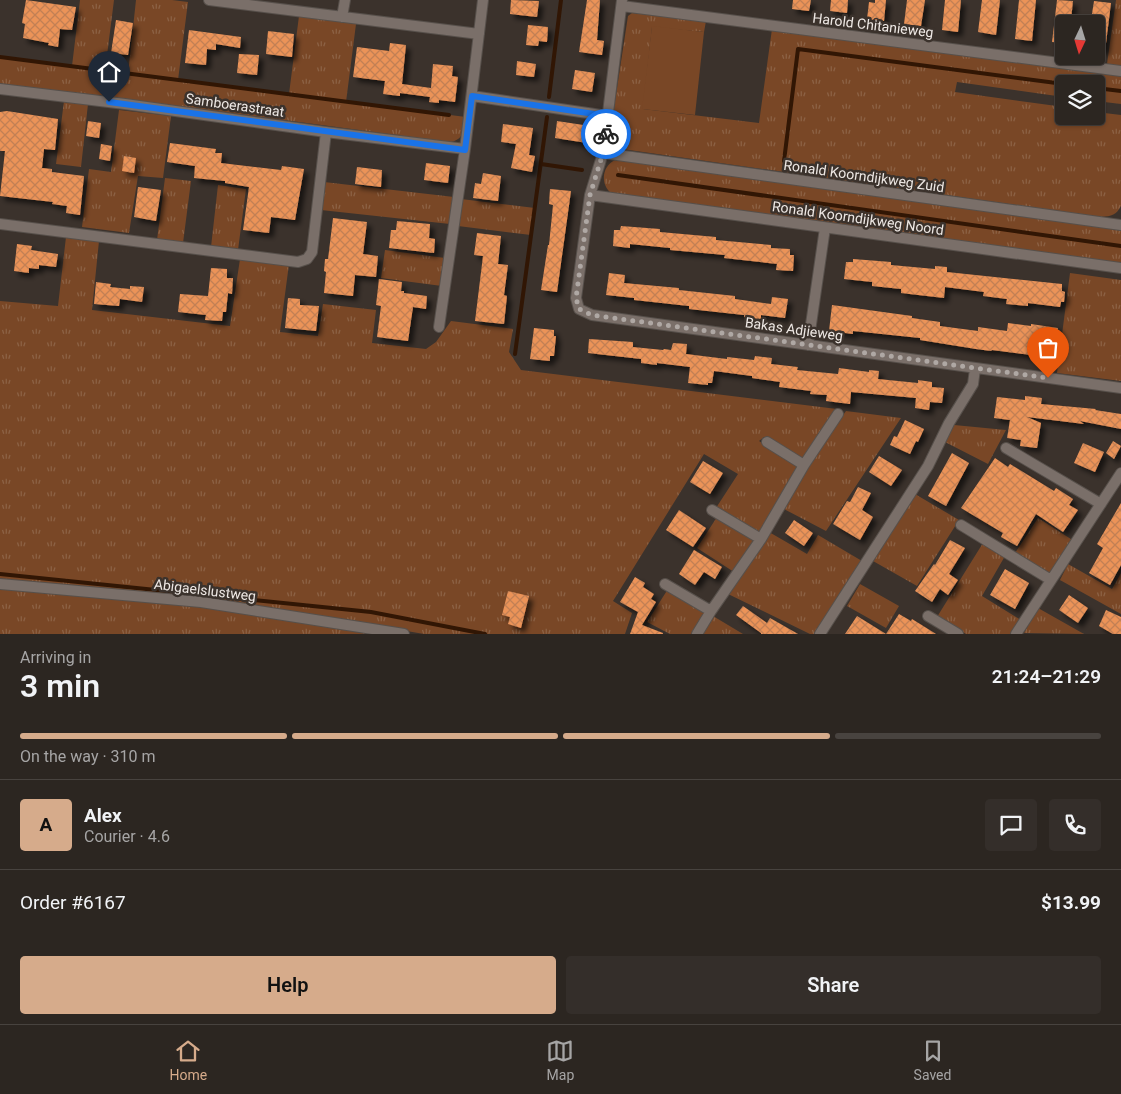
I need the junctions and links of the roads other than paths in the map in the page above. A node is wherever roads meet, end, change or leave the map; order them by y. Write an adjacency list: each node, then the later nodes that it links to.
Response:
1 (209, 0): 5 (street)
2 (345, 0): 5 (street)
3 (483, 0): 6 (street)
4 (622, 3): 7 (street, Harold Chitanieweg); 10 (street, Bakas Adjieweg)
5 (342, 17): 6 (street)
6 (479, 34): 9 (street)
7 (1121, 71)
8 (0, 89): 11 (street, Samboerastraat)
9 (472, 96): 10 (street); 12 (street)
10 (608, 116): 13 (street, Bakas Adjieweg)
11 (326, 132): 12 (street, Samboerastraat); 15 (street)
12 (465, 150): 19 (street)
13 (603, 153): 14 (street, Bakas Adjieweg); 16 (street, Ronald Koorndijkweg Zuid)
14 (590, 195): 17 (street, Ronald Koorndijkweg Noord); 20 (street, Bakas Adjieweg)
15 (0, 224)
16 (1121, 225)
17 (825, 228): 18 (street, Ronald Koorndijkweg Noord); 20 (street)
18 (1121, 268)
19 (439, 327)
20 (808, 345): 21 (street, Bakas Adjieweg)
21 (975, 368): 22 (street, Bakas Adjieweg); 39 (street)
22 (1121, 388)
23 (838, 414): 26 (street)
24 (767, 442): 26 (street)
25 (1006, 448): 28 (street)
26 (804, 465): 31 (street)
27 (1121, 473): 28 (street)
28 (1101, 504): 32 (street)
29 (712, 510): 31 (street)
30 (961, 525): 32 (street)
31 (761, 539): 35 (street)
32 (1051, 580): 41 (street)
33 (0, 584): 37 (street, Abigaelslustweg)
34 (665, 584): 35 (street)
35 (710, 611): 38 (street)
36 (928, 616): 40 (street)
37 (404, 634)
38 (697, 634)
39 (820, 634)
40 (958, 634)
41 (1016, 634)

